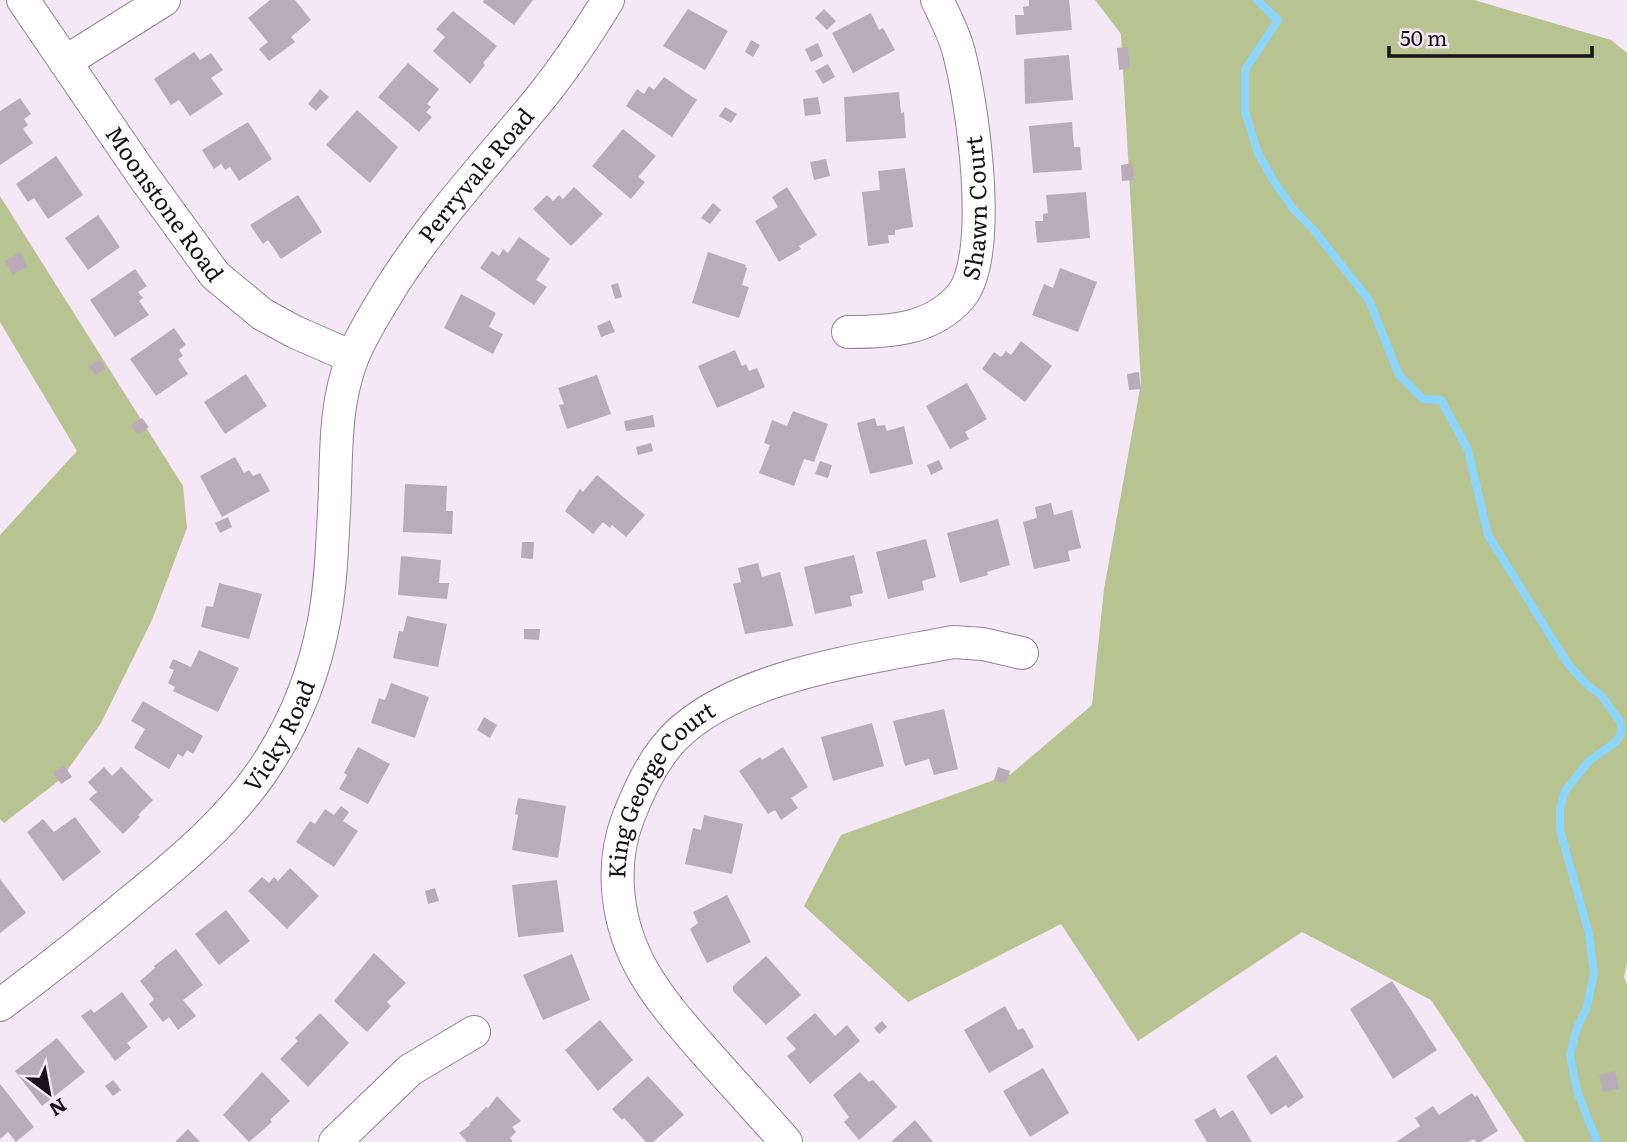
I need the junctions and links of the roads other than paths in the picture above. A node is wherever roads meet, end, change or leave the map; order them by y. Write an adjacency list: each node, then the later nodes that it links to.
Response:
1 (23, 0): 5 (street, Moonstone Road)
2 (164, 0): 5 (street)
3 (608, 0): 7 (street, Perryvale Road)
4 (937, 0): 6 (street, Shawn Court)
5 (65, 62): 7 (street, Moonstone Road)
6 (848, 332)
7 (352, 357): 9 (street, Vicky Road)
8 (1023, 653): 12 (street, King George Court)
9 (0, 1005)
10 (474, 1032): 11 (street)
11 (335, 1142)
12 (786, 1142)

